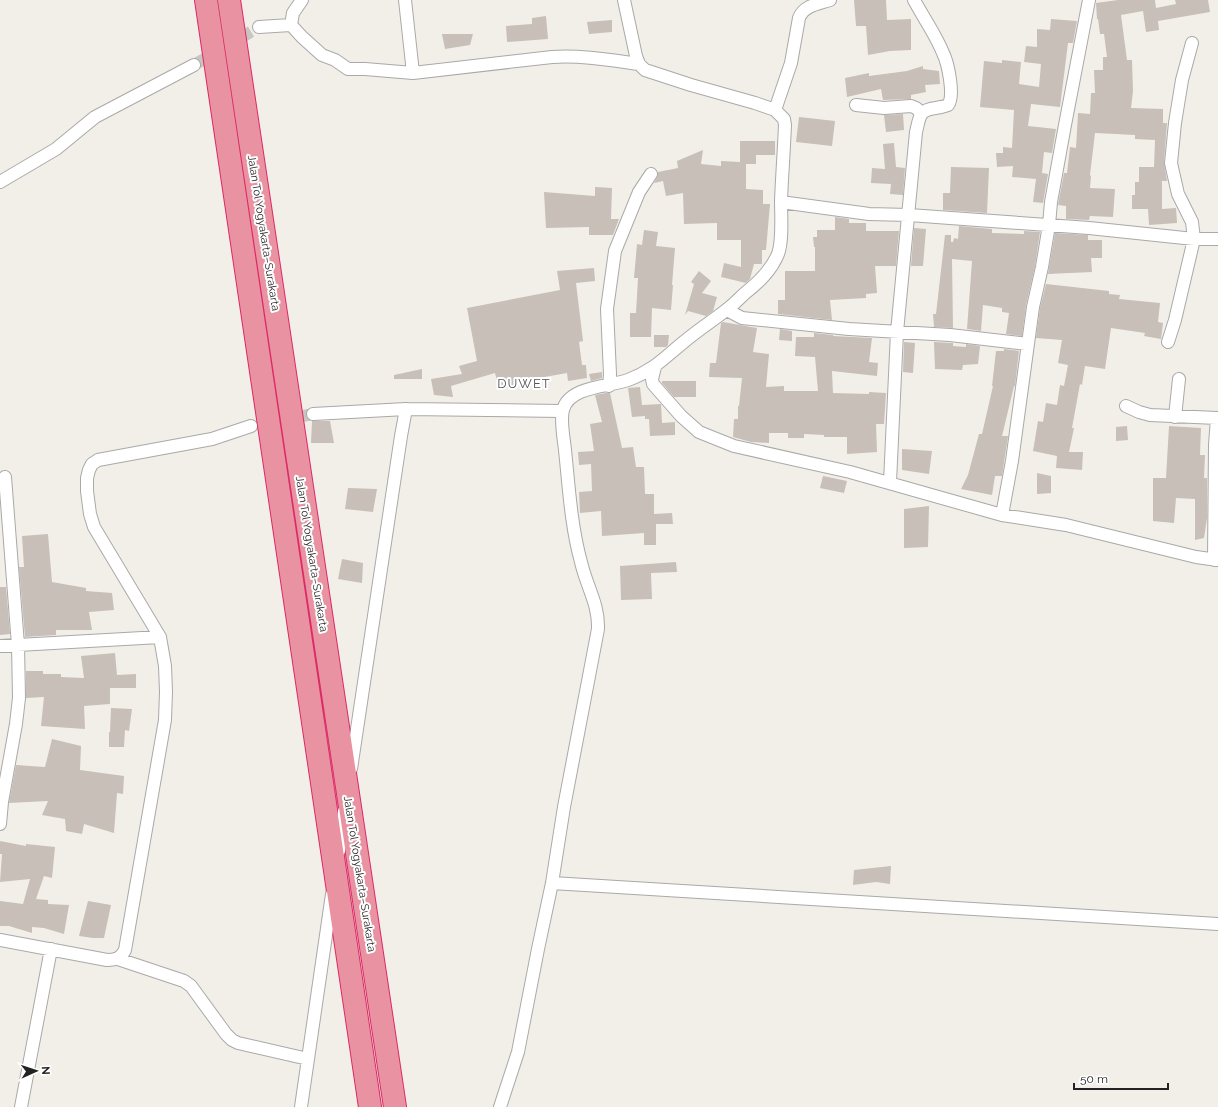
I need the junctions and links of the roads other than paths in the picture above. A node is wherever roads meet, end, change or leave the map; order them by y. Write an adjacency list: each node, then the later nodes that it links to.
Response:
1 (206, 0): 58 (highway, Jalan Tol Yogyakarta–Surakarta)
2 (229, 0): 59 (highway, Jalan Tol Yogyakarta–Surakarta)
3 (302, 0): 9 (street)
4 (405, 0): 14 (street)
5 (624, 0): 12 (street)
6 (830, 0): 16 (street)
7 (914, 0): 17 (street)
8 (1089, 0): 22 (street)
9 (291, 25): 10 (street); 14 (street)
10 (259, 28)
11 (1192, 43): 23 (street)
12 (639, 64): 14 (street); 16 (street)
13 (194, 65): 19 (street)
14 (413, 74)
15 (856, 105): 17 (street)
16 (775, 110): 20 (street)
17 (921, 114): 21 (street)
18 (651, 174): 33 (street)
19 (0, 182)
20 (781, 202): 21 (street); 25 (street)
21 (909, 215): 22 (street); 26 (street)
22 (1049, 225): 23 (street); 28 (street)
23 (1194, 239): 24 (street); 27 (street)
24 (1218, 239)
25 (727, 310): 26 (street); 29 (street)
26 (897, 332): 28 (street); 42 (street)
27 (1168, 342)
28 (1028, 344): 43 (street)
29 (655, 367): 31 (street); 32 (street)
30 (1179, 379): 38 (street)
31 (628, 380): 32 (street); 33 (street)
32 (653, 384): 42 (street)
33 (609, 386): 36 (street)
34 (1126, 406): 38 (street)
35 (406, 409): 36 (street); 37 (street); 55 (street)
36 (562, 411): 50 (street)
37 (313, 414)
38 (1175, 417): 39 (street)
39 (1218, 418): 44 (street)
40 (251, 426): 45 (street)
41 (5, 477): 46 (street)
42 (890, 482): 43 (street)
43 (1002, 515): 44 (street)
44 (1216, 560)
45 (160, 637): 46 (street); 54 (street)
46 (18, 645): 47 (street); 48 (street)
47 (0, 646)
48 (1, 802): 49 (street)
49 (0, 824)
50 (552, 883): 51 (street); 60 (street)
51 (1218, 924)
52 (0, 940): 53 (street)
53 (51, 949): 54 (street); 56 (street)
54 (118, 959): 55 (street)
55 (308, 1058): 57 (street)
56 (21, 1107)
57 (301, 1107)
58 (370, 1107)
59 (395, 1107)
60 (500, 1107): 61 (street)
61 (507, 1107)

